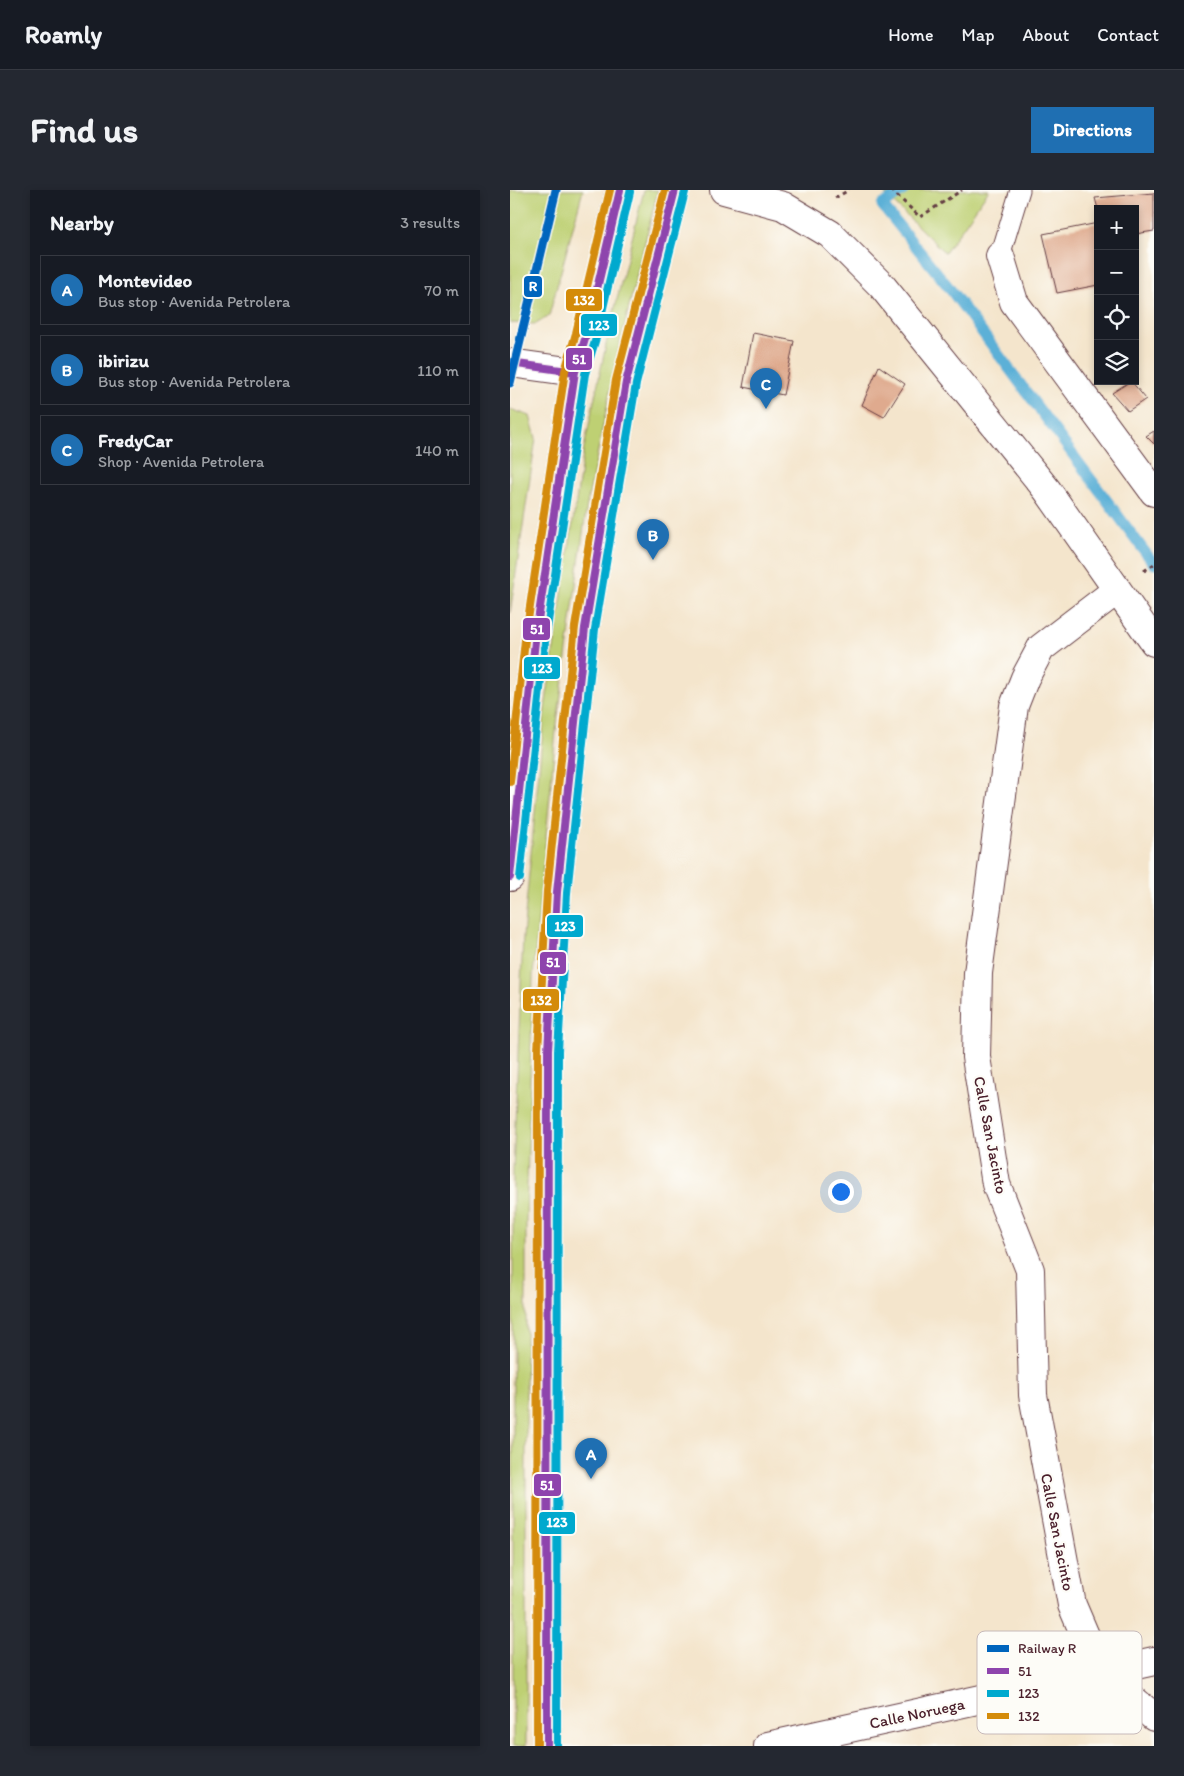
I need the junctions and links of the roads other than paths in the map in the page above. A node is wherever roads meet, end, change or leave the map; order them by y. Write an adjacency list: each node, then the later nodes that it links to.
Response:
1 (620, 190): 7 (main road)
2 (675, 190): 16 (main road)
3 (724, 190): 9 (main road)
4 (1020, 190): 5 (lane)
5 (1000, 256): 8 (main road)
6 (510, 363): 7 (main road)
7 (575, 372): 11 (main road)
8 (1154, 492)
9 (1117, 590): 10 (main road); 12 (main road, Calle San Jacinto)
10 (1154, 642)
11 (510, 876)
12 (1083, 1631)
13 (977, 1700): 17 (main road, Calle Noruega)
14 (1142, 1707): 15 (main road, Calle San Jacinto)
15 (1154, 1717)
16 (547, 1746)
17 (768, 1746)

